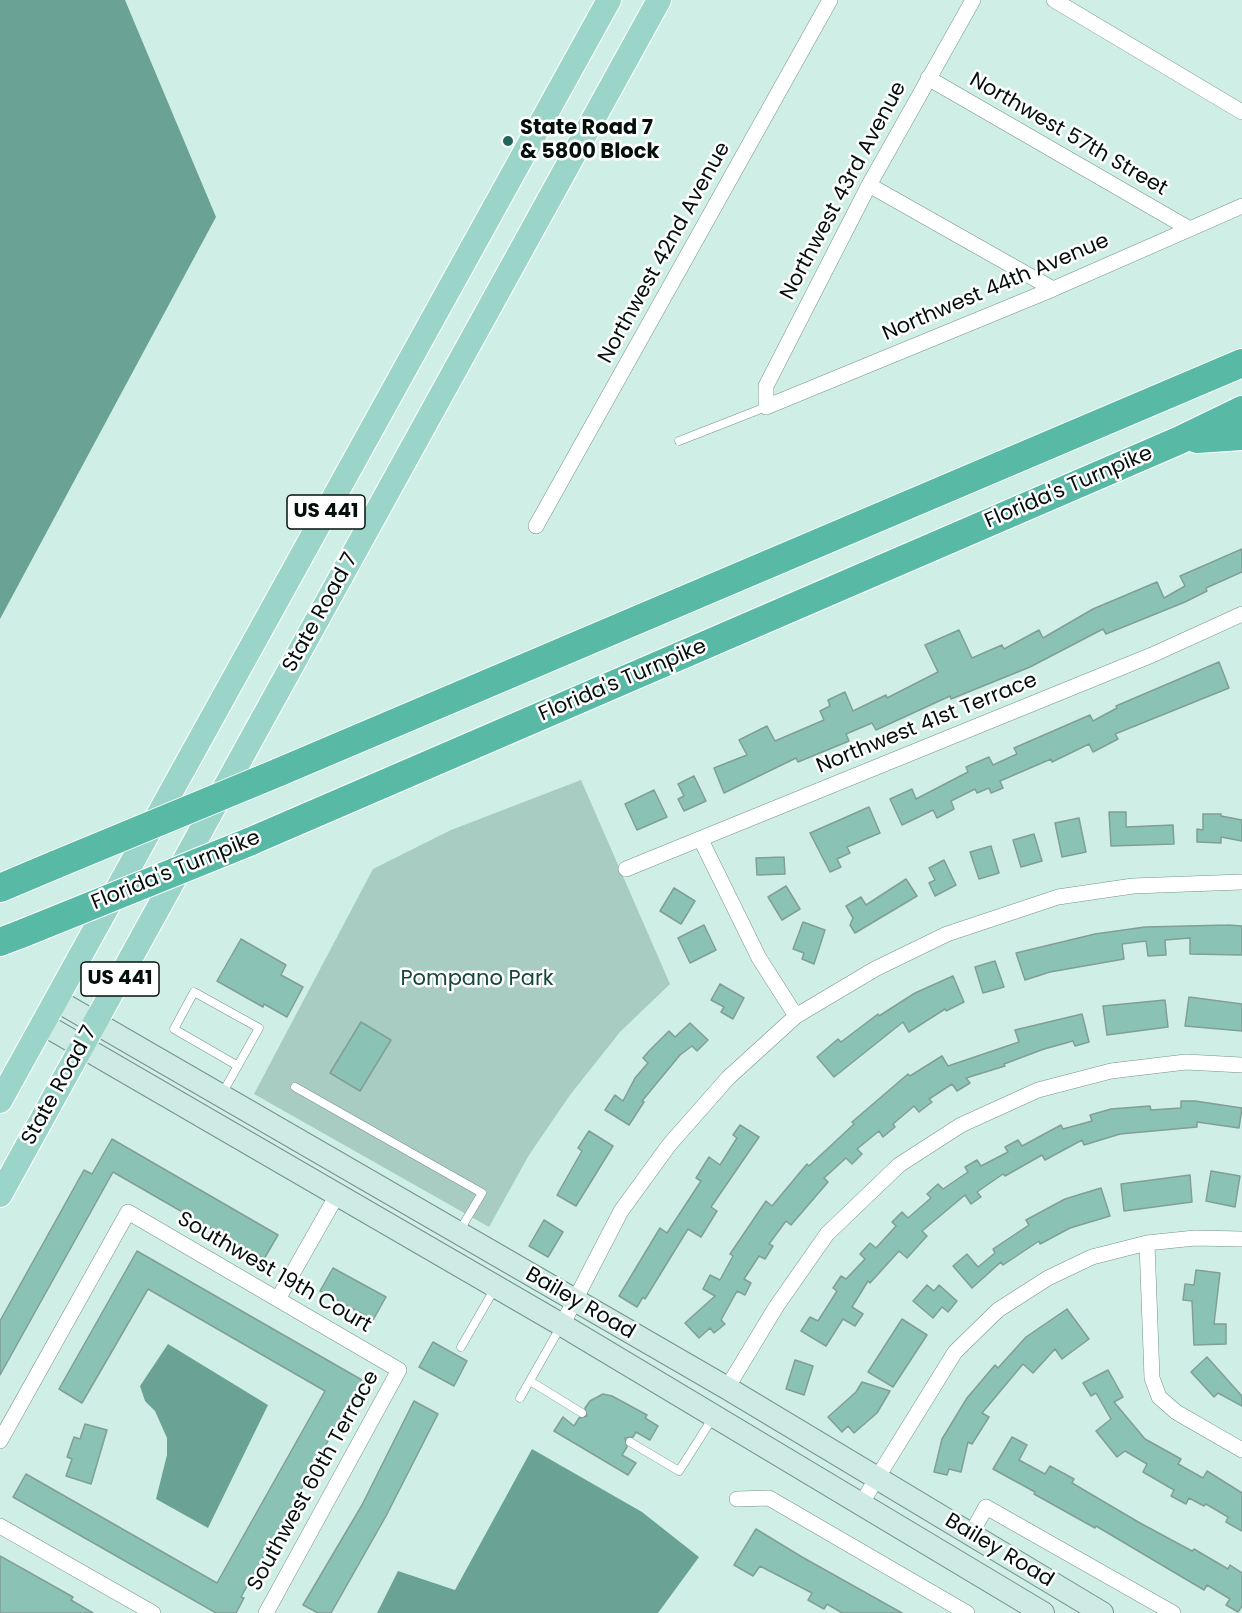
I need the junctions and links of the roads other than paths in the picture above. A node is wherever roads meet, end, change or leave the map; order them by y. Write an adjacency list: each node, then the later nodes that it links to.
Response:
1 (609, 0): 25 (main road, US 441)
2 (659, 0): 27 (main road, State Road 7 / US 441)
3 (830, 0): 18 (street, Northwest 42nd Avenue)
4 (973, 0): 6 (street, Northwest 43rd Avenue)
5 (1054, 0): 7 (street)
6 (928, 78): 8 (street, Northwest 43rd Avenue); 10 (street, Northwest 57th Street)
7 (1242, 111)
8 (869, 185): 11 (street); 13 (street, Northwest 43rd Avenue)
9 (1242, 206): 10 (street, Northwest 44th Avenue)
10 (1188, 228): 11 (street, Northwest 44th Avenue)
11 (1053, 290): 13 (street, Northwest 44th Avenue)
12 (1242, 363): 23 (highway, bridge)
13 (766, 407): 16 (lane)
14 (1242, 410): 17 (highway, Florida's Turnpike)
15 (1242, 436): 17 (highway)
16 (679, 441)
17 (1180, 441): 24 (highway, Florida's Turnpike, bridge)
18 (536, 526)
19 (1242, 614): 20 (street, Northwest 41st Terrace)
20 (701, 840): 21 (street, Northwest 41st Terrace); 26 (street)
21 (626, 869)
22 (1242, 882): 26 (street)
23 (0, 888)
24 (10, 938)
25 (56, 1000): 27 (street, Bailey Road); 28 (main road, US 441)
26 (796, 1016): 43 (street)
27 (96, 1022): 29 (main road, State Road 7 / US 441); 33 (street, Bailey Road)
28 (43, 1024): 29 (street, Bailey Road); 34 (main road, US 441)
29 (83, 1046): 35 (main road, State Road 7 / US 441); 36 (street, Bailey Road)
30 (1242, 1065): 48 (street)
31 (238, 1066): 31 (lane); 33 (lane)
32 (295, 1087): 37 (lane)
33 (221, 1095): 37 (street, Bailey Road)
34 (0, 1101)
35 (0, 1195)
36 (337, 1195): 40 (street, Bailey Road); 42 (street)
37 (458, 1234): 40 (street); 43 (street, Bailey Road)
38 (1242, 1239): 39 (street)
39 (1147, 1243): 55 (street); 56 (street)
40 (445, 1257): 41 (street, Bailey Road)
41 (496, 1287): 44 (street, Bailey Road); 45 (lane)
42 (278, 1299): 46 (street, Southwest 19th Court); 52 (street, Southwest 19th Court)
43 (574, 1301): 44 (street); 48 (street, Bailey Road)
44 (562, 1325): 47 (lane); 51 (street, Bailey Road)
45 (461, 1347)
46 (399, 1370): 62 (street, Southwest 60th Terrace)
47 (530, 1381): 49 (lane); 50 (lane)
48 (727, 1388): 56 (street, Bailey Road)
49 (520, 1398)
50 (582, 1413)
51 (714, 1415): 54 (lane); 58 (street, Bailey Road)
52 (6, 1418): 53 (street)
53 (0, 1441)
54 (630, 1442)
55 (1242, 1450)
56 (877, 1478): 58 (street); 60 (street, Bailey Road)
57 (737, 1499): 63 (street)
58 (861, 1504): 64 (street, Bailey Road)
59 (0, 1526): 61 (street)
60 (971, 1534): 65 (street, Bailey Road); 66 (street)
61 (153, 1613)
62 (266, 1613)
63 (967, 1613)
64 (1043, 1613)
65 (1102, 1613)
66 (1173, 1613)

